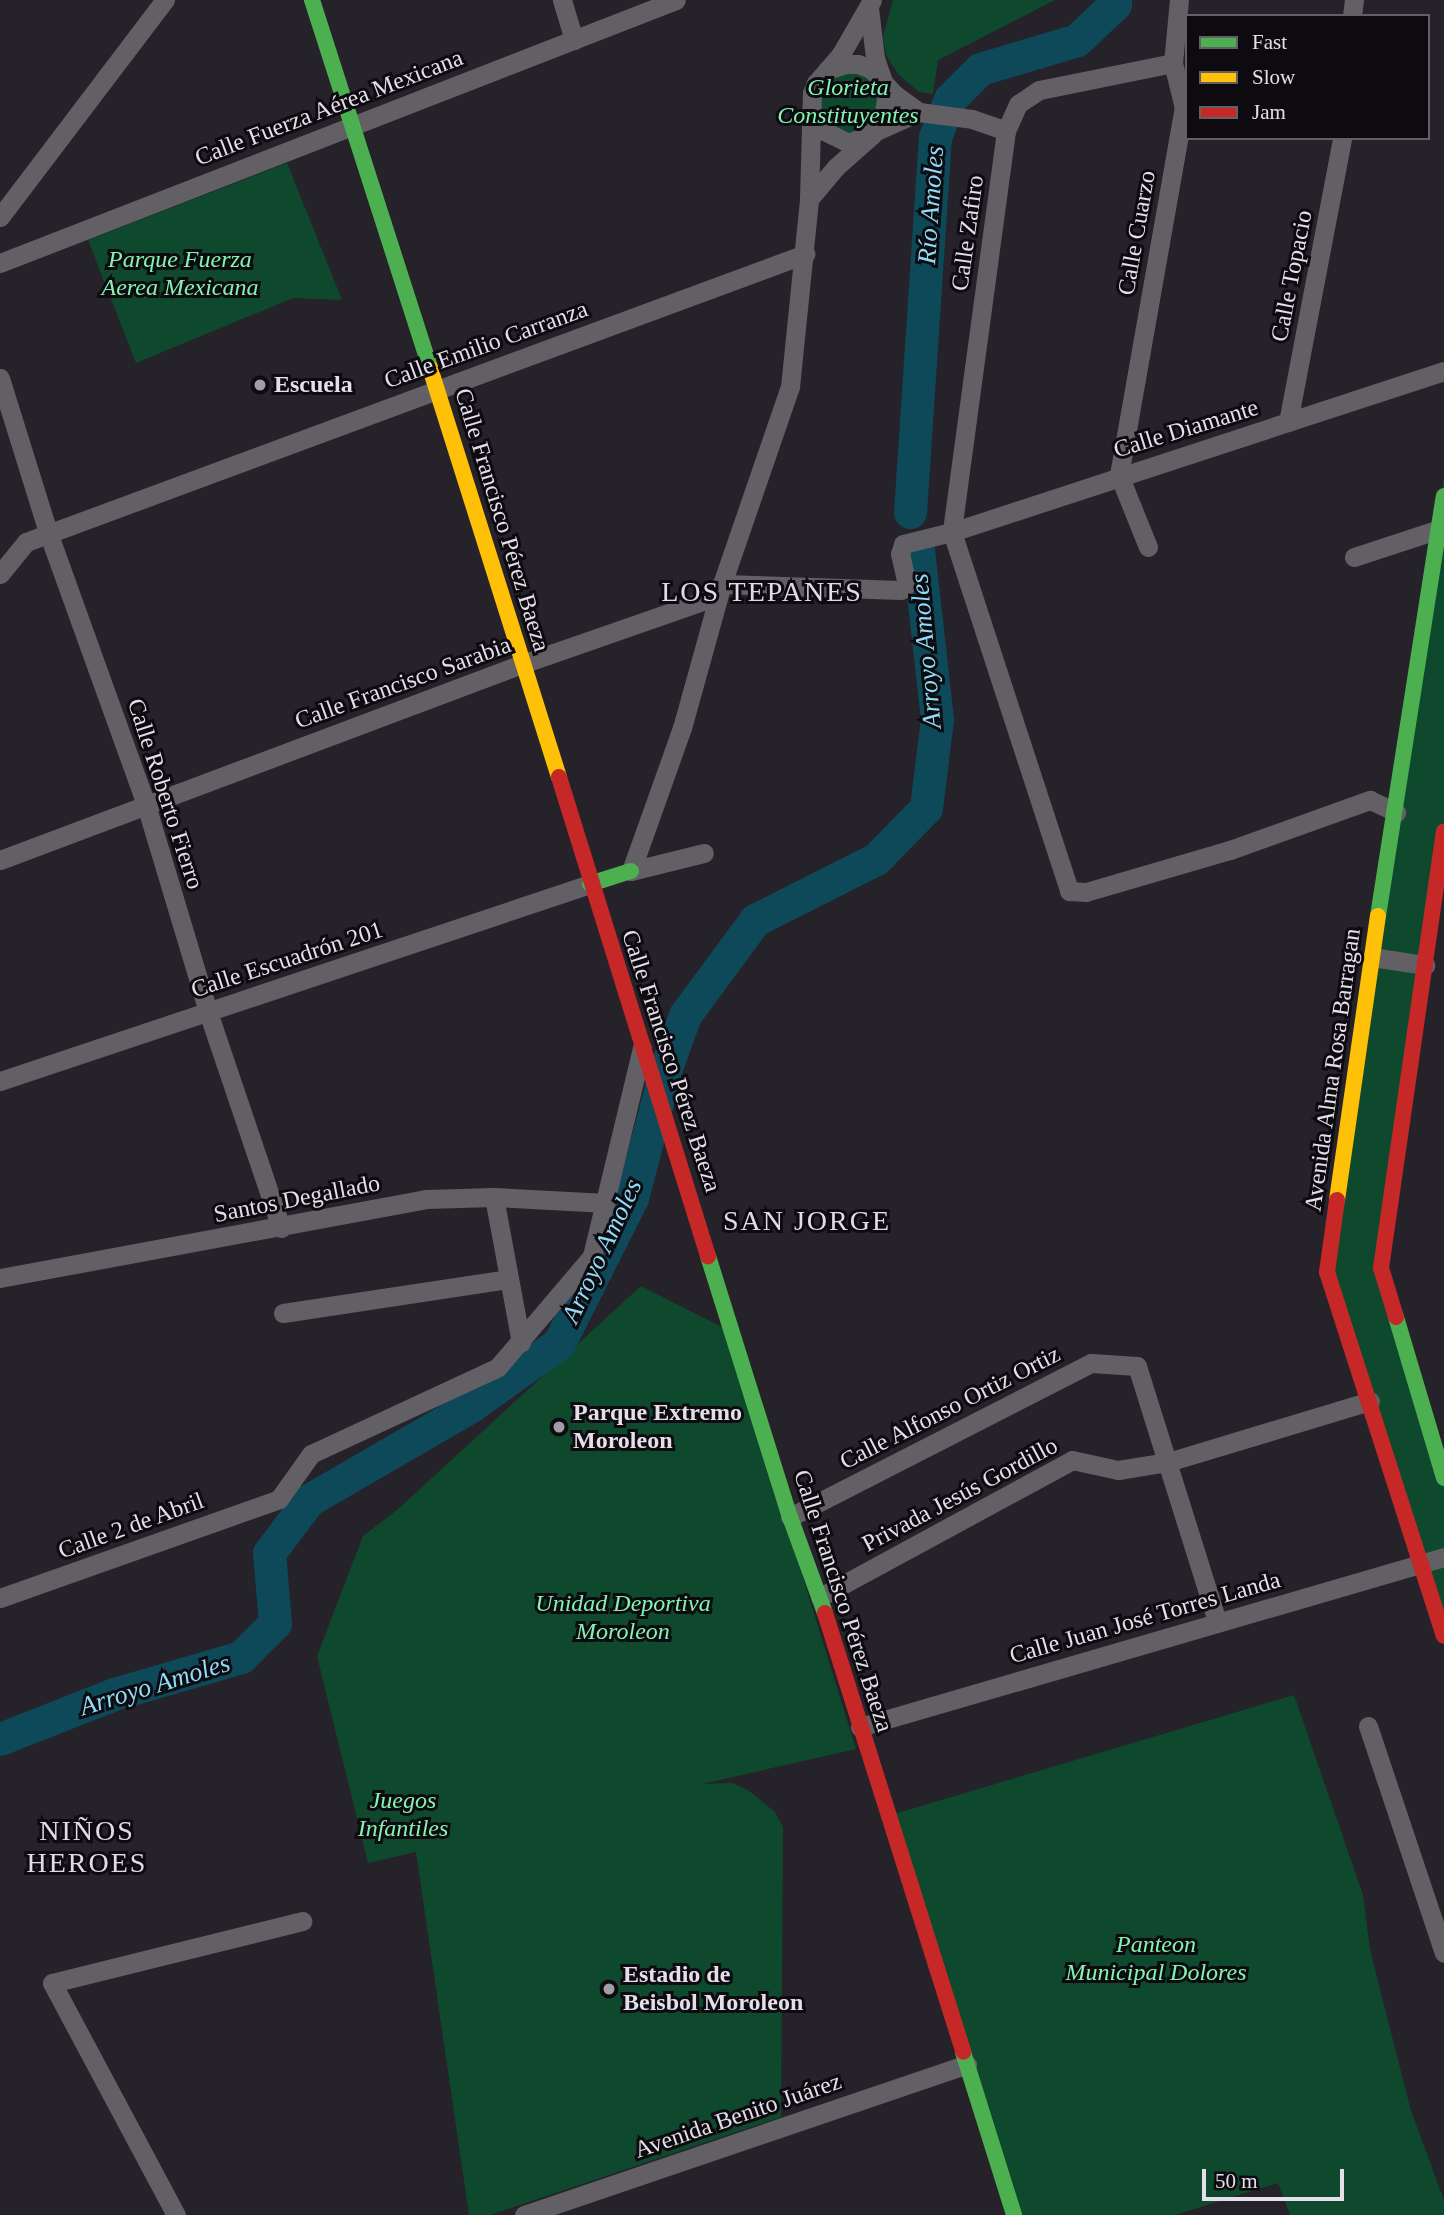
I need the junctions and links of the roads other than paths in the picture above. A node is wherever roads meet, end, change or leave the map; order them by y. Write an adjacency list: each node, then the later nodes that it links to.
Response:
1 (165, 0): 18 (street)
2 (312, 0): 13 (street, Calle Francisco Pérez Baeza)
3 (562, 0): 7 (street)
4 (676, 0): 7 (street, Calle Fuerza Aérea Mexicana)
5 (1179, 0): 8 (street, Calle Cuarzo)
6 (870, 4): 9 (street); 10 (street)
7 (574, 40): 13 (street, Calle Fuerza Aérea Mexicana)
8 (1173, 63): 14 (street, Calle Zafiro); 25 (street, Calle Cuarzo)
9 (827, 70): 10 (street); 11 (street)
10 (886, 86): 12 (street); 15 (street)
11 (811, 108): 15 (street); 17 (street)
12 (924, 112): 14 (street); 15 (street)
13 (352, 125): 20 (street, Calle Fuerza Aérea Mexicana); 23 (street, Calle Francisco Pérez Baeza)
14 (1006, 131): 28 (street, Calle Zafiro)
15 (872, 135): 17 (street)
16 (1342, 140): 24 (street, Calle Topacio)
17 (809, 199): 19 (street)
18 (0, 217)
19 (805, 254): 23 (street, Calle Emilio Carranza); 33 (street)
20 (0, 263)
21 (1444, 371): 24 (street, Calle Diamante)
22 (0, 378): 29 (street, Calle Roberto Fierro)
23 (437, 389): 29 (street, Calle Emilio Carranza); 34 (street, Calle Francisco Pérez Baeza)
24 (1288, 422): 25 (street, Calle Diamante)
25 (1119, 475): 28 (street, Calle Diamante); 30 (street)
26 (1444, 496): 27 (street, Avenida Alma Rosa Barragan)
27 (1438, 529): 31 (street); 36 (street, Avenida Alma Rosa Barragan)
28 (947, 533): 33 (street, Calle Diamante); 36 (street)
29 (49, 535): 32 (street, Calle Emilio Carranza); 35 (street, Calle Roberto Fierro)
30 (1148, 547)
31 (1354, 557)
32 (0, 574)
33 (722, 584): 34 (street, Calle Francisco Sarabia); 40 (street)
34 (522, 664): 35 (street, Calle Francisco Sarabia); 41 (street, Calle Francisco Pérez Baeza)
35 (146, 805): 39 (street, Calle Francisco Sarabia); 44 (street, Calle Roberto Fierro)
36 (1396, 812): 42 (street, Avenida Alma Rosa Barragan)
37 (1444, 832): 43 (street)
38 (704, 853): 40 (street)
39 (0, 860)
40 (631, 871): 41 (street)
41 (590, 884): 44 (street, Calle Escuadrón 201); 45 (street, Calle Francisco Pérez Baeza)
42 (1372, 957): 43 (street); 54 (street, Avenida Alma Rosa Barragan)
43 (1425, 965): 56 (street)
44 (208, 1012): 46 (street, Calle Escuadrón 201); 49 (street, Calle Roberto Fierro)
45 (643, 1049): 48 (street); 57 (street, Calle Francisco Pérez Baeza)
46 (0, 1081)
47 (494, 1197): 48 (street, Santos Degallado); 49 (street, Santos Degallado); 51 (street)
48 (606, 1203): 53 (street)
49 (281, 1227): 50 (street, Santos Degallado)
50 (0, 1278)
51 (508, 1279): 52 (street); 53 (street)
52 (283, 1313)
53 (521, 1343): 61 (street, Calle 2 de Abril)
54 (1370, 1401): 55 (street, Privada Jesús Gordillo); 59 (street, Avenida Alma Rosa Barragan)
55 (1168, 1462): 57 (street, Calle Alfonso Ortiz Ortiz); 60 (street, Privada Jesús Gordillo); 62 (street)
56 (1444, 1478)
57 (790, 1517): 60 (street, Calle Francisco Pérez Baeza)
58 (1444, 1557): 59 (street, Calle Juan José Torres Landa)
59 (1422, 1563): 62 (street, Calle Juan José Torres Landa); 63 (street, Avenida Alma Rosa Barragan)
60 (820, 1597): 65 (street, Calle Francisco Pérez Baeza)
61 (0, 1598)
62 (1217, 1622): 65 (street, Calle Juan José Torres Landa)
63 (1444, 1636)
64 (1368, 1726): 67 (street)
65 (860, 1727): 68 (street, Calle Francisco Pérez Baeza)
66 (302, 1921): 69 (street)
67 (1444, 1953)
68 (967, 2064): 70 (street, Avenida Benito Juárez); 71 (street, Calle Francisco Pérez Baeza)
69 (176, 2215)
70 (524, 2215)
71 (1014, 2215)

